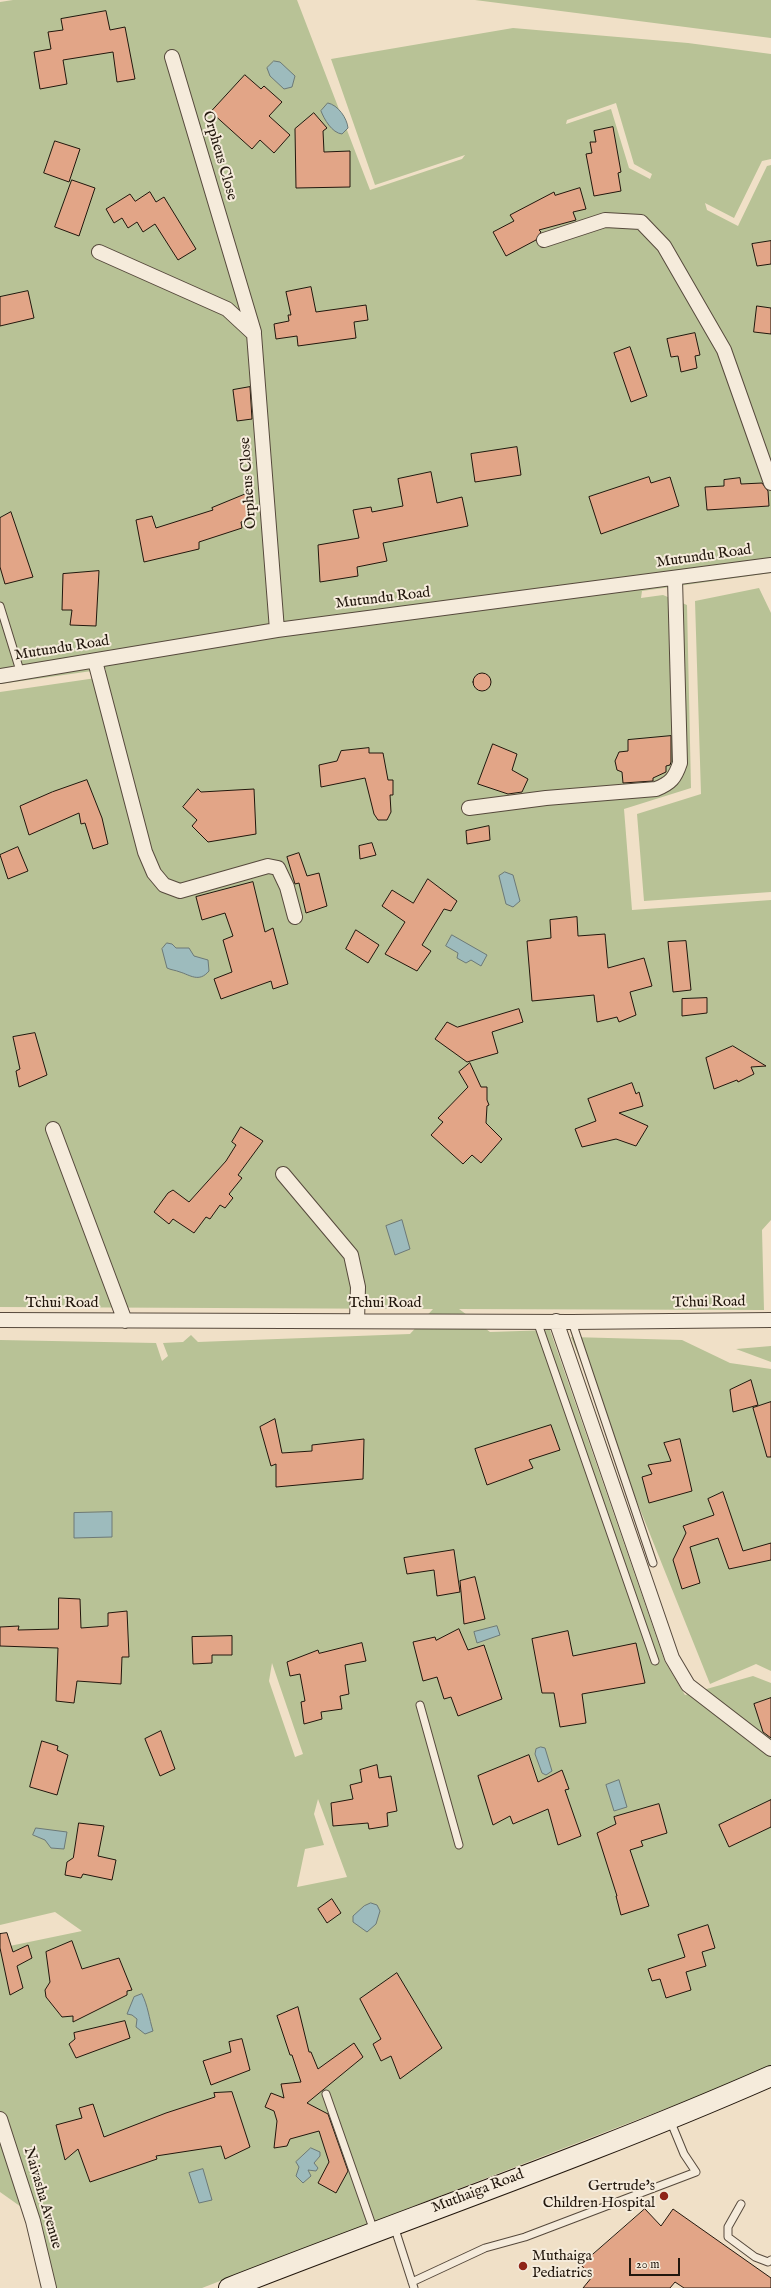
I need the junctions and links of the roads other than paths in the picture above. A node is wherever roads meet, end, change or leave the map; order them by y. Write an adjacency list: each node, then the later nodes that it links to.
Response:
1 (172, 57): 4 (street, Orpheus Close)
2 (544, 240): 5 (street)
3 (99, 252): 4 (street)
4 (254, 334): 9 (street, Orpheus Close)
5 (771, 483)
6 (771, 565): 7 (street, Mutundu Road)
7 (675, 579): 9 (street, Mutundu Road); 13 (street)
8 (0, 606): 11 (lane)
9 (277, 630): 10 (street, Mutundu Road)
10 (96, 661): 11 (street, Mutundu Road); 14 (street)
11 (20, 674): 12 (street, Mutundu Road)
12 (0, 676)
13 (469, 808)
14 (295, 917)
15 (53, 1128): 19 (street)
16 (283, 1174): 20 (street)
17 (0, 1320): 19 (street, Tchui Road)
18 (771, 1320): 23 (street, Tchui Road)
19 (125, 1321): 20 (street, Tchui Road)
20 (357, 1321): 21 (street, Tchui Road)
21 (537, 1321): 22 (street, Tchui Road); 25 (lane)
22 (556, 1321): 23 (street, Tchui Road); 27 (street)
23 (572, 1322): 24 (lane)
24 (654, 1563)
25 (655, 1661)
26 (420, 1705): 28 (lane)
27 (771, 1749)
28 (460, 1845)
29 (771, 2076): 32 (main road, Muthaiga Road)
30 (326, 2094): 35 (lane)
31 (0, 2119): 38 (street, Naivasha Avenue)
32 (670, 2120): 34 (main road, Muthaiga Road); 37 (lane)
33 (741, 2204): 36 (lane)
34 (393, 2224): 35 (main road, Muthaiga Road); 37 (lane)
35 (374, 2231): 39 (main road, Muthaiga Road)
36 (771, 2260)
37 (413, 2285)
38 (49, 2288)
39 (229, 2288)

